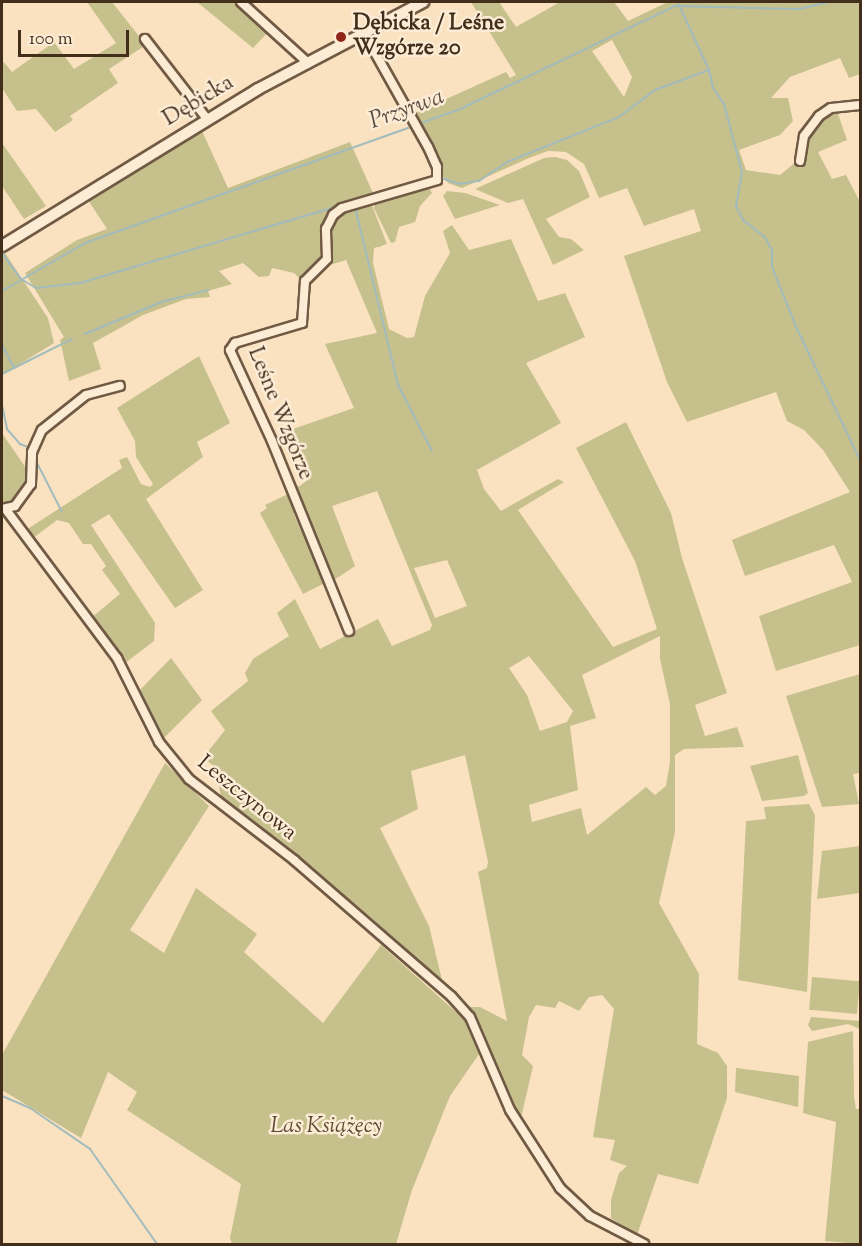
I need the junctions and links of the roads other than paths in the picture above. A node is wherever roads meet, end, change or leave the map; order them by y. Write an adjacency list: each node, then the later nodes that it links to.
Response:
1 (241, 2): 5 (street)
2 (423, 2): 3 (street, Dębicka)
3 (364, 33): 5 (street, Dębicka); 12 (street, Leśne Wzgórze)
4 (145, 39): 7 (street)
5 (308, 63): 7 (street, Dębicka)
6 (861, 105): 8 (street)
7 (207, 120): 9 (street, Dębicka)
8 (800, 161)
9 (2, 246)
10 (120, 386): 11 (street)
11 (4, 510): 13 (street, Leszczynowa)
12 (349, 631)
13 (644, 1245)

